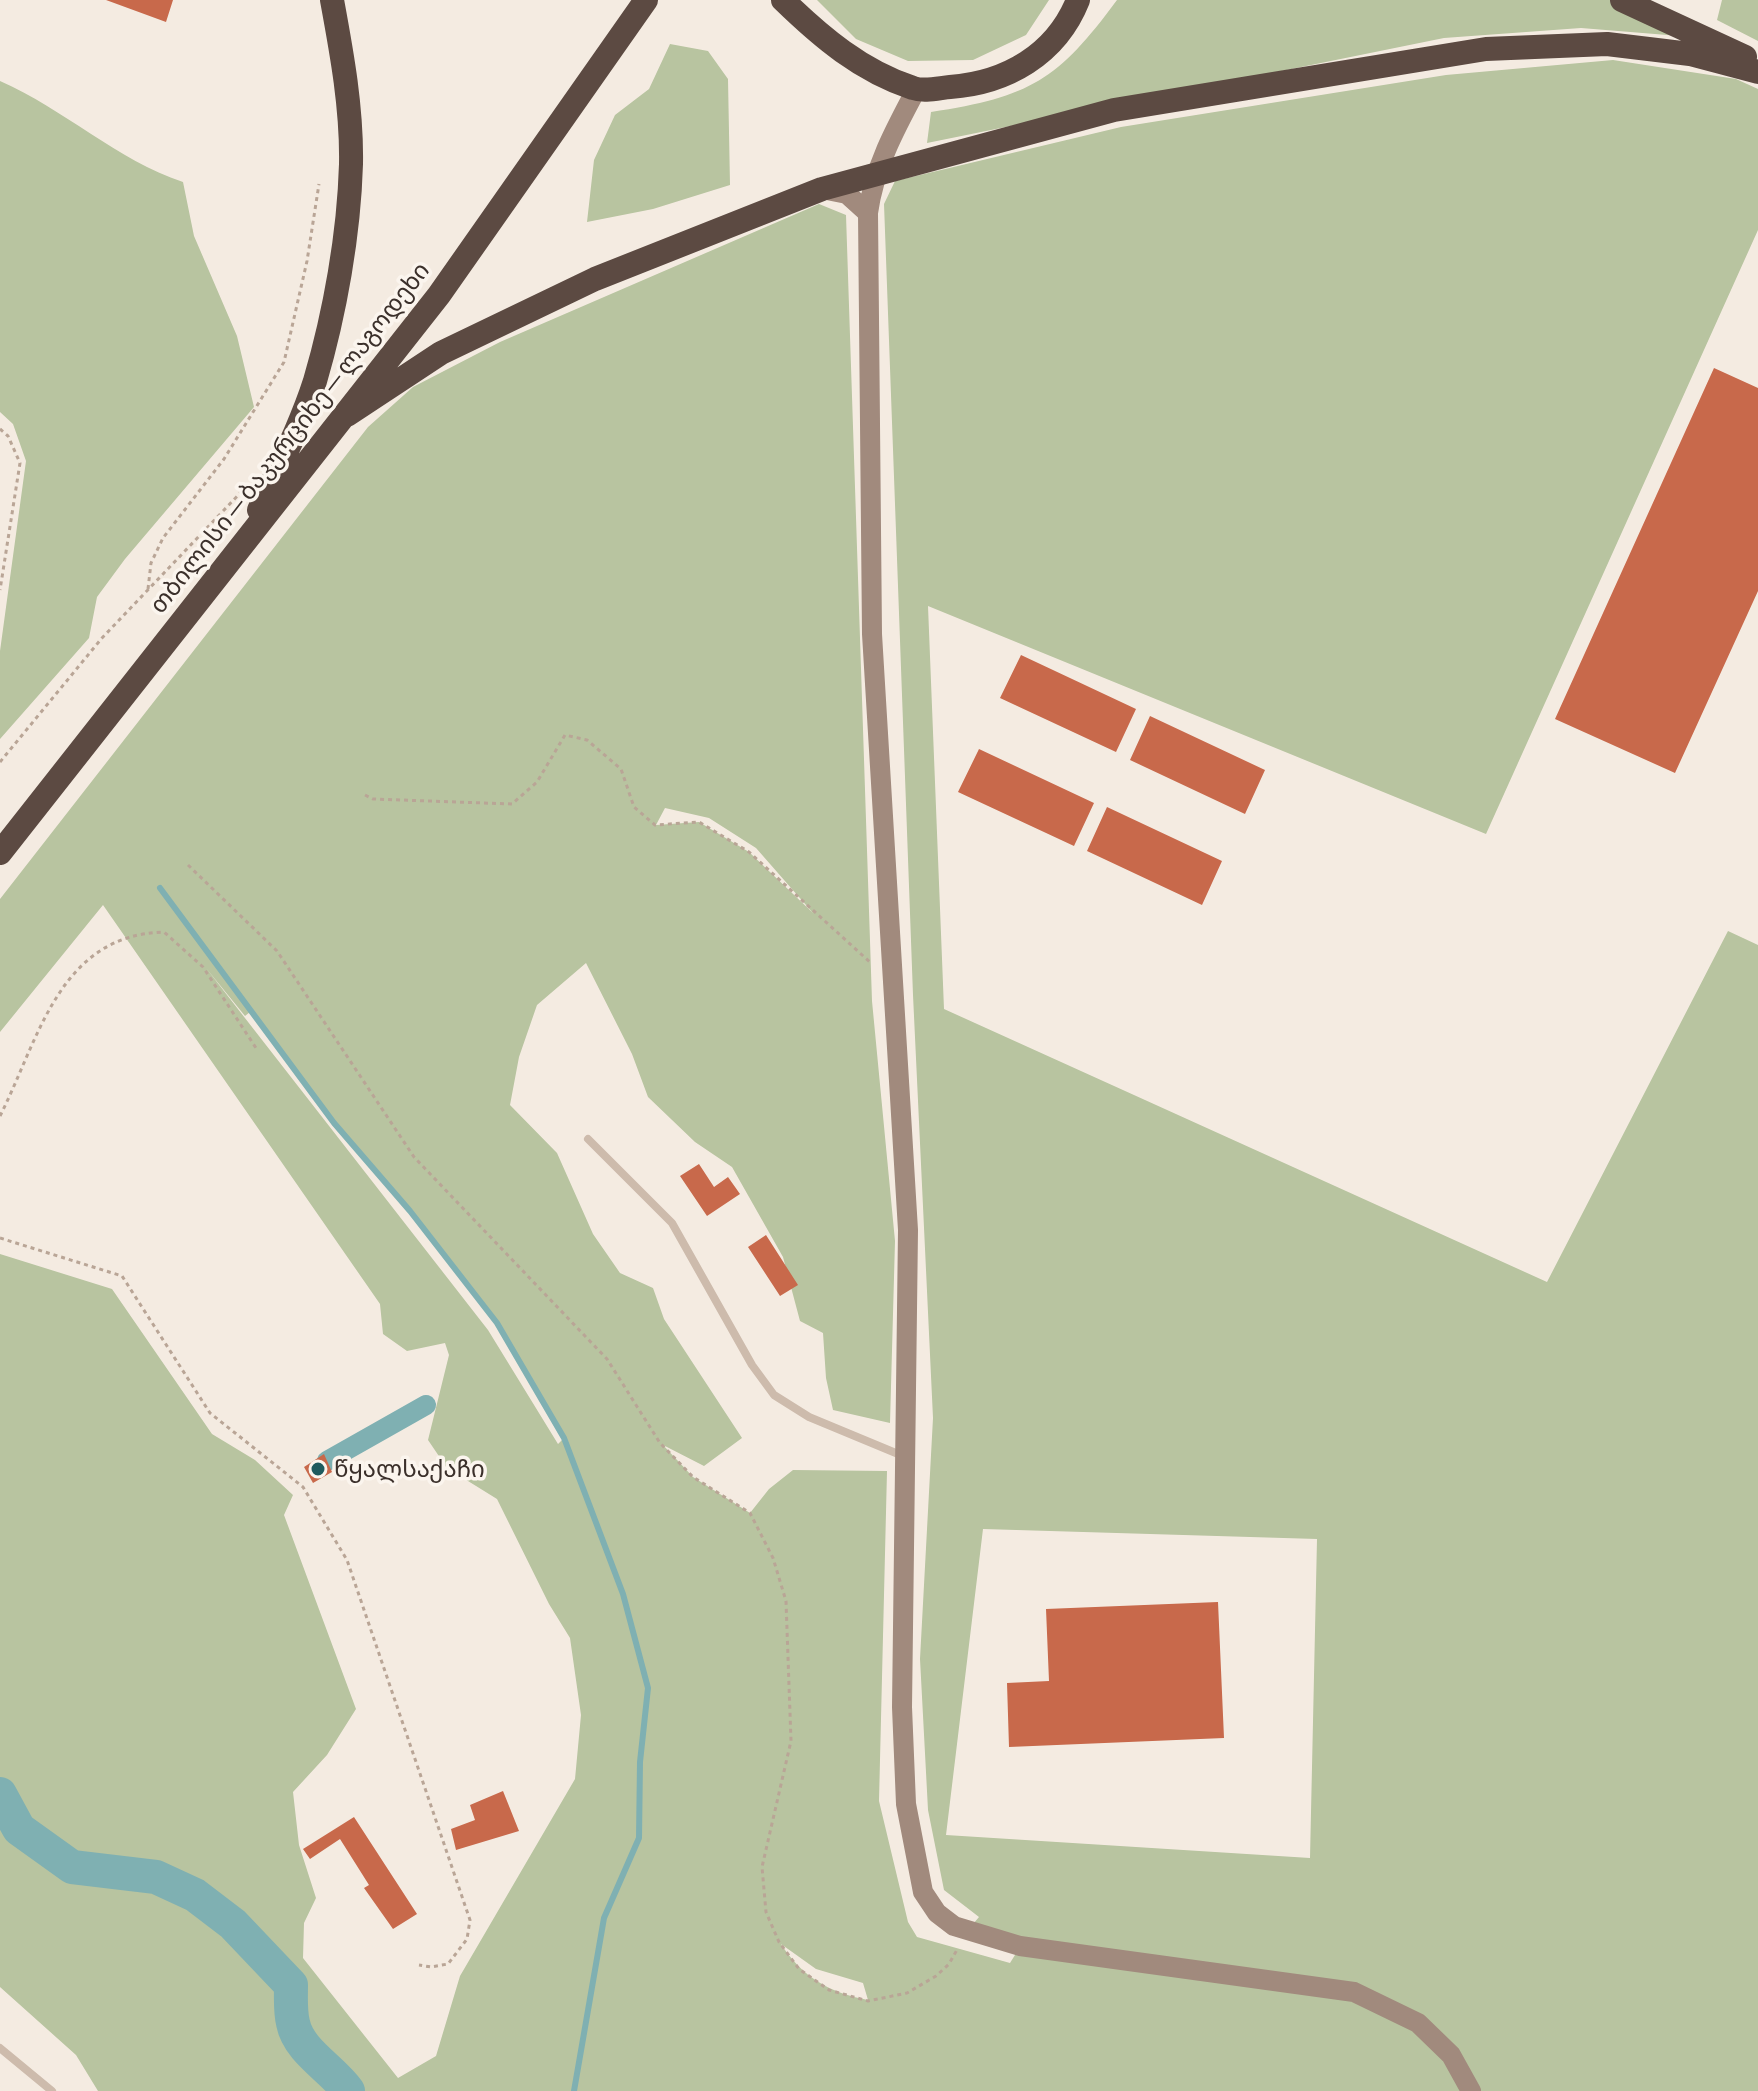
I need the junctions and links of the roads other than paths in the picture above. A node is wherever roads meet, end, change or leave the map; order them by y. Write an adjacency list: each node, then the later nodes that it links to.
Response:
1 (332, 0): 17 (highway)
2 (631, 0): 8 (highway, თბილისი — ბაკურციხე — ლაგოდეხი)
3 (646, 0): 8 (highway, თბილისი — ბაკურციხე — ლაგოდეხი)
4 (783, 0): 12 (highway)
5 (1078, 0): 12 (highway)
6 (1622, 0): 9 (highway)
7 (1659, 0): 9 (highway)
8 (612, 47): 16 (highway, თბილისი — ბაკურციხე — ლაგოდეხი)
9 (1729, 49): 10 (highway)
10 (1758, 64)
11 (1758, 72): 13 (highway)
12 (916, 90): 13 (street)
13 (878, 171): 14 (highway); 15 (street)
14 (822, 189): 15 (street); 16 (highway)
15 (868, 213): 20 (street)
16 (347, 415): 17 (highway, თბილისი — ბაკურციხე — ლაგოდეხი)
17 (242, 547): 18 (highway, თბილისი — ბაკურციხე — ლაგოდეხი)
18 (0, 853)
19 (588, 1139): 20 (lane)
20 (904, 1456): 23 (street)
21 (0, 2048): 22 (lane)
22 (52, 2091)
23 (1471, 2091)

